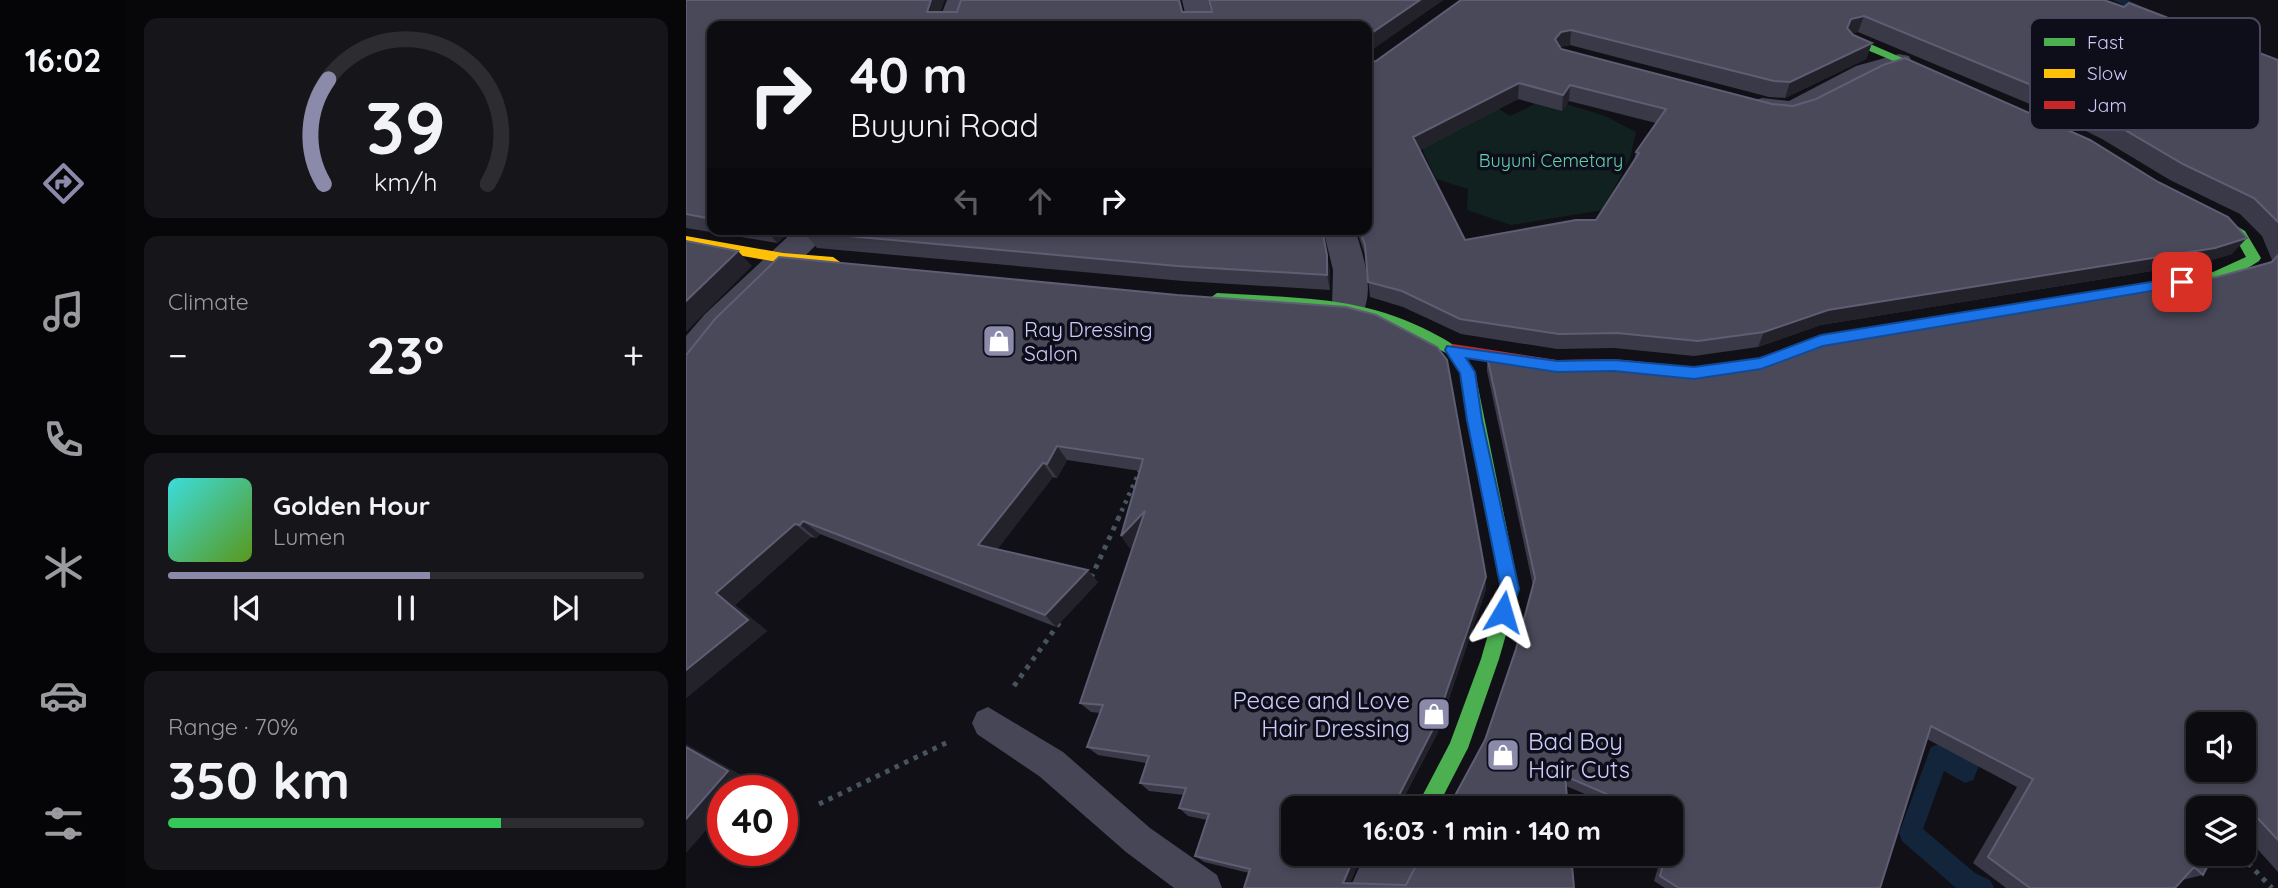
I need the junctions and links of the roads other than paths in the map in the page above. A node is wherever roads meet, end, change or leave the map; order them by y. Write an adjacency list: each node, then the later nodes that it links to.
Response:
1 (960, 0): 3 (street)
2 (1195, 0): 4 (street)
3 (952, 21)
4 (1200, 21)
5 (1857, 43): 6 (street)
6 (1899, 62): 7 (street); 8 (street)
7 (1960, 85)
8 (1742, 101)
9 (2189, 203): 17 (street)
10 (809, 235): 13 (street)
11 (1341, 235): 16 (street)
12 (686, 241): 13 (street)
13 (783, 258): 14 (street); 18 (street)
14 (852, 264)
15 (1196, 297): 16 (street)
16 (1349, 307): 17 (street)
17 (1453, 350): 20 (street)
18 (686, 360)
19 (988, 723): 22 (lane)
20 (1432, 796)
21 (1392, 866): 23 (street)
22 (1204, 888)
23 (1376, 888)

